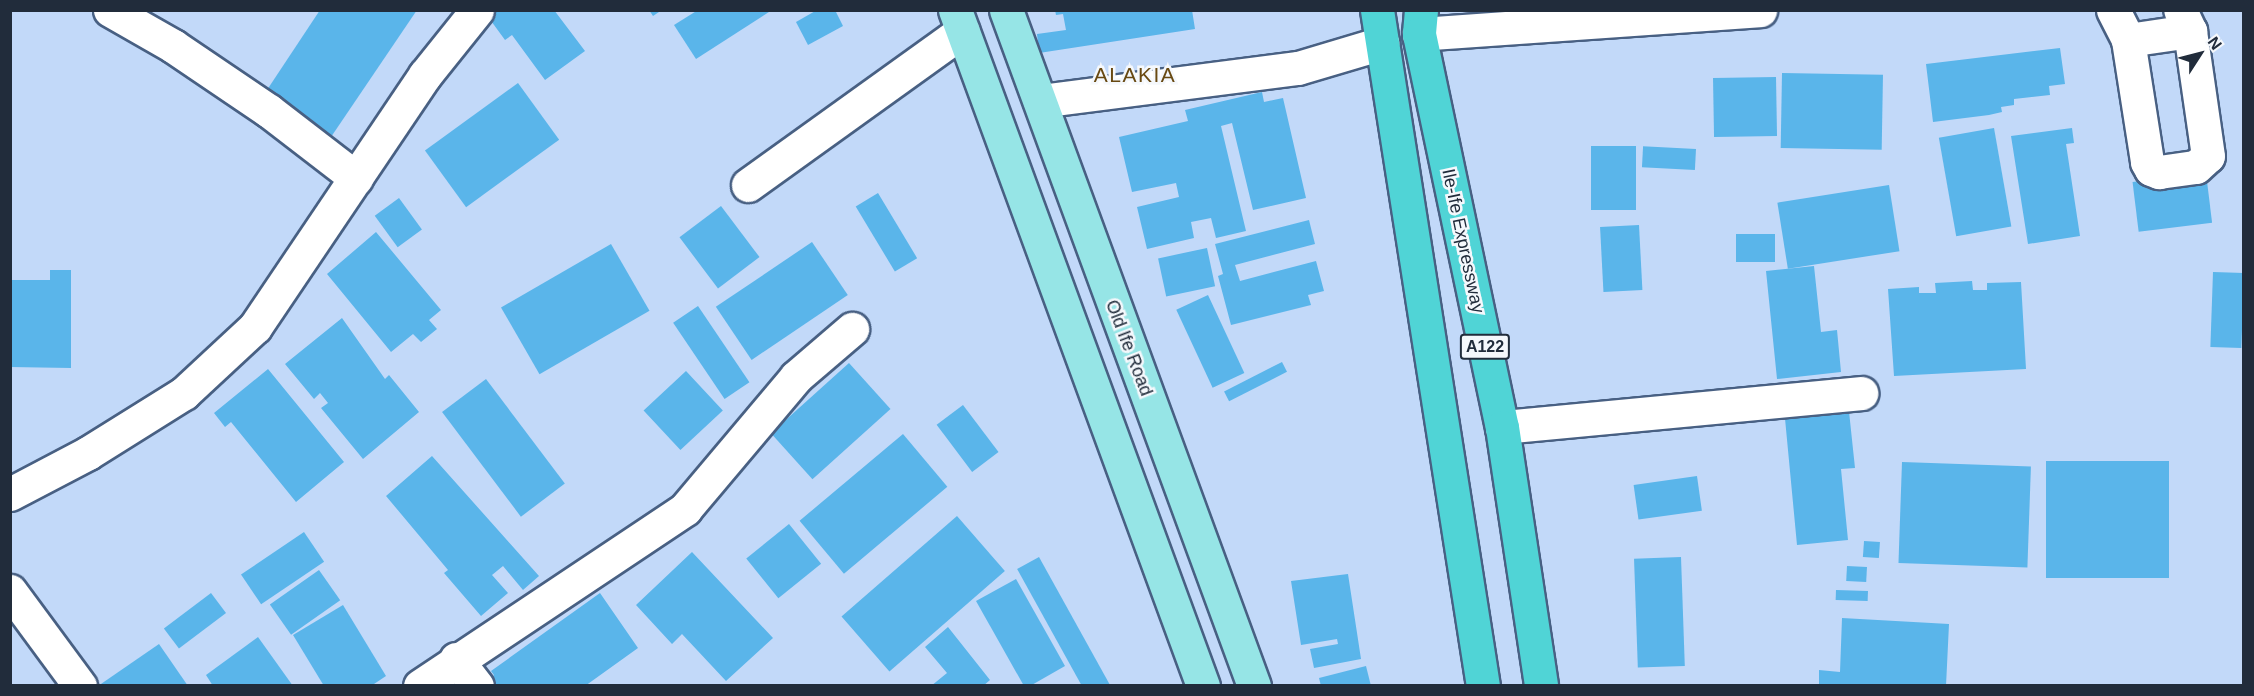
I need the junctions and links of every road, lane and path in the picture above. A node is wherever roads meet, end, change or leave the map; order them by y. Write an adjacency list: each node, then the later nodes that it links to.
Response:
1 (110, 10): 13 (street)
2 (477, 10): 13 (street)
3 (1006, 10): 12 (main road, Old Ife Road)
4 (1377, 10): 11 (highway)
5 (1760, 10): 9 (street)
6 (2113, 10): 10 (street)
7 (2185, 20): 10 (street); 10 (street)
8 (958, 21): 14 (street); 16 (main road)
9 (1420, 22): 19 (highway, Ile-Ife Expressway / A122)
10 (2128, 40)
11 (1382, 43): 12 (street); 28 (highway)
12 (1040, 102): 15 (main road, Old Ife Road)
13 (356, 178): 20 (street)
14 (747, 185)
15 (1081, 222): 16 (main road); 27 (main road, Old Ife Road)
16 (1037, 241): 23 (main road)
17 (852, 329): 22 (street)
18 (1861, 393): 19 (street)
19 (1502, 428): 29 (highway, Ile-Ife Expressway / A122)
20 (10, 494)
21 (10, 591): 24 (street)
22 (456, 658): 25 (street); 26 (street)
23 (1194, 682)
24 (80, 686)
25 (420, 686)
26 (477, 686)
27 (1254, 686)
28 (1483, 686)
29 (1541, 686)

